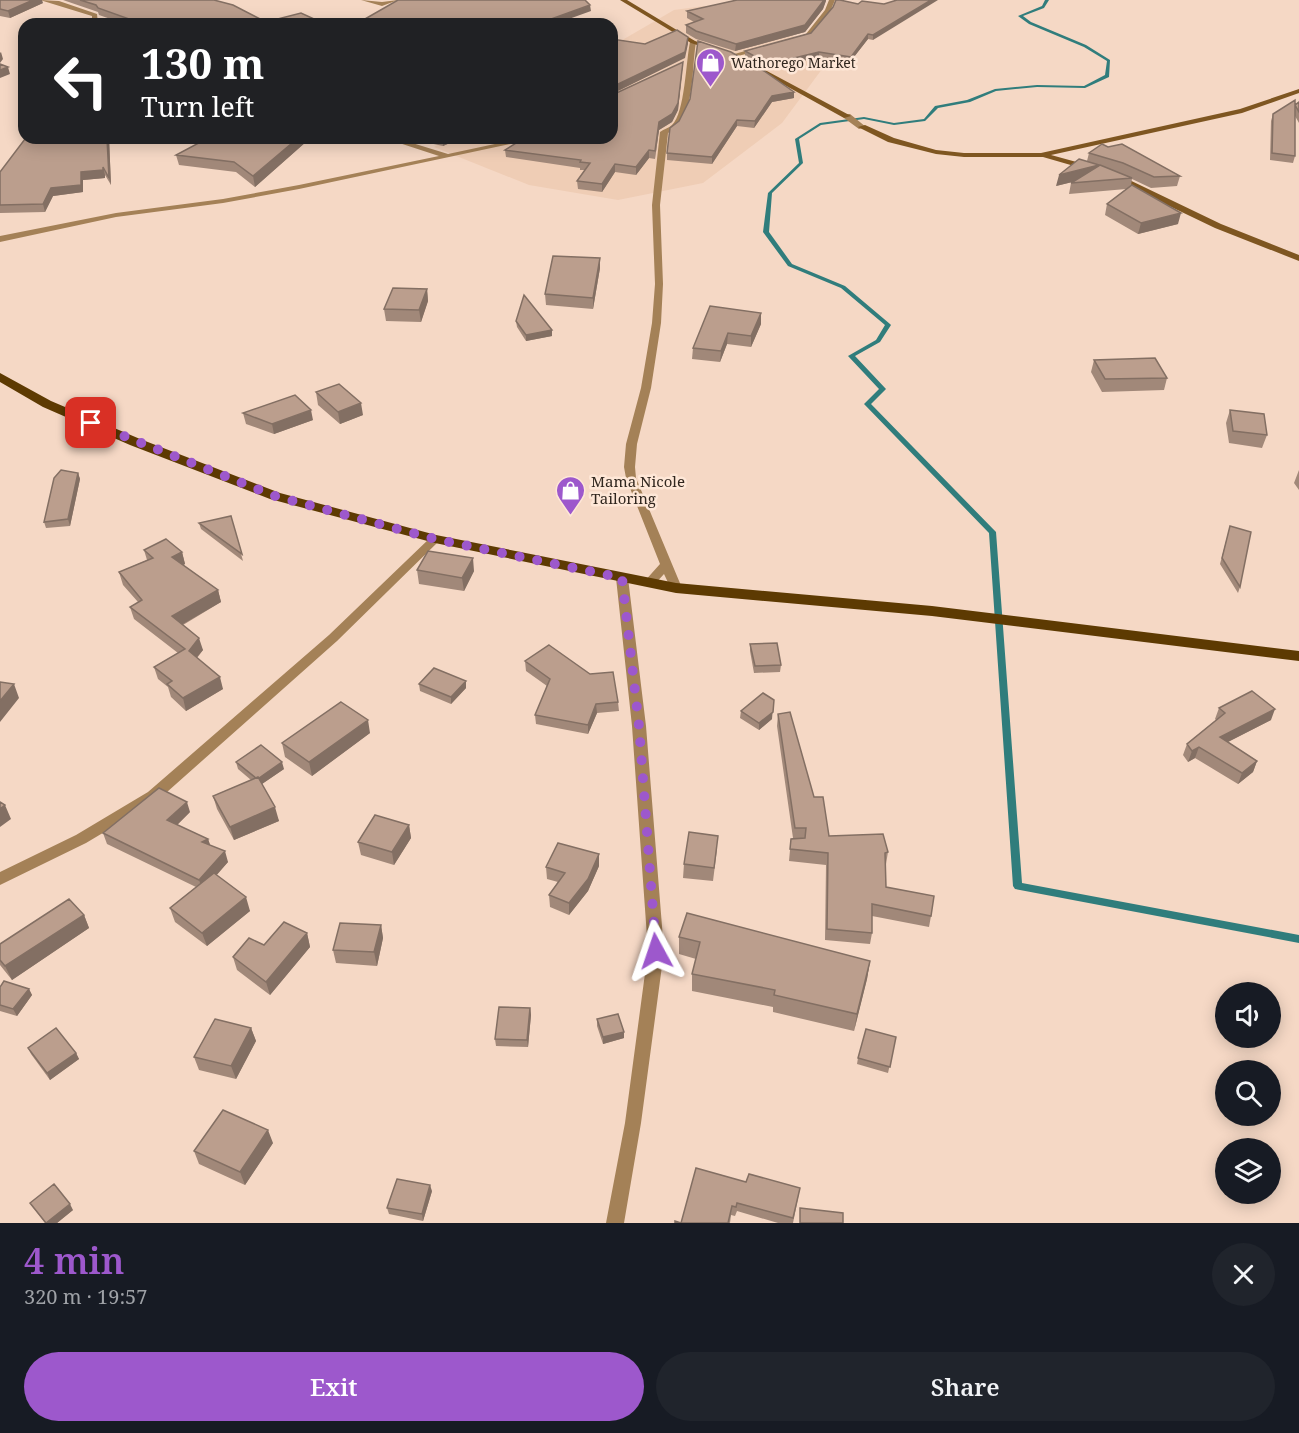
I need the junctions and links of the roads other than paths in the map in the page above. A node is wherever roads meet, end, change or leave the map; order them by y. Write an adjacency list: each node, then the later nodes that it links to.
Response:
1 (43, 0): 6 (street)
2 (364, 0): 3 (street)
3 (395, 0)
4 (623, 0): 7 (street)
5 (832, 0): 8 (street)
6 (95, 18)
7 (693, 42): 10 (street); 12 (street)
8 (781, 44)
9 (763, 48): 10 (street)
10 (734, 55): 11 (street)
11 (743, 60)
12 (688, 62): 14 (street); 26 (street)
13 (752, 65): 19 (street)
14 (678, 67)
15 (1297, 93): 19 (street)
16 (408, 144): 18 (street)
17 (503, 144): 18 (street)
18 (446, 155): 22 (street)
19 (1043, 155): 20 (street)
20 (1096, 171)
21 (1106, 174): 23 (street)
22 (0, 239)
23 (1299, 258)
24 (0, 377): 25 (main road)
25 (435, 539): 27 (main road); 31 (street)
26 (667, 564): 28 (street); 29 (street)
27 (622, 578): 28 (main road); 32 (street)
28 (649, 583): 29 (main road)
29 (676, 588): 30 (main road)
30 (1299, 656)
31 (0, 879)
32 (615, 1223)

